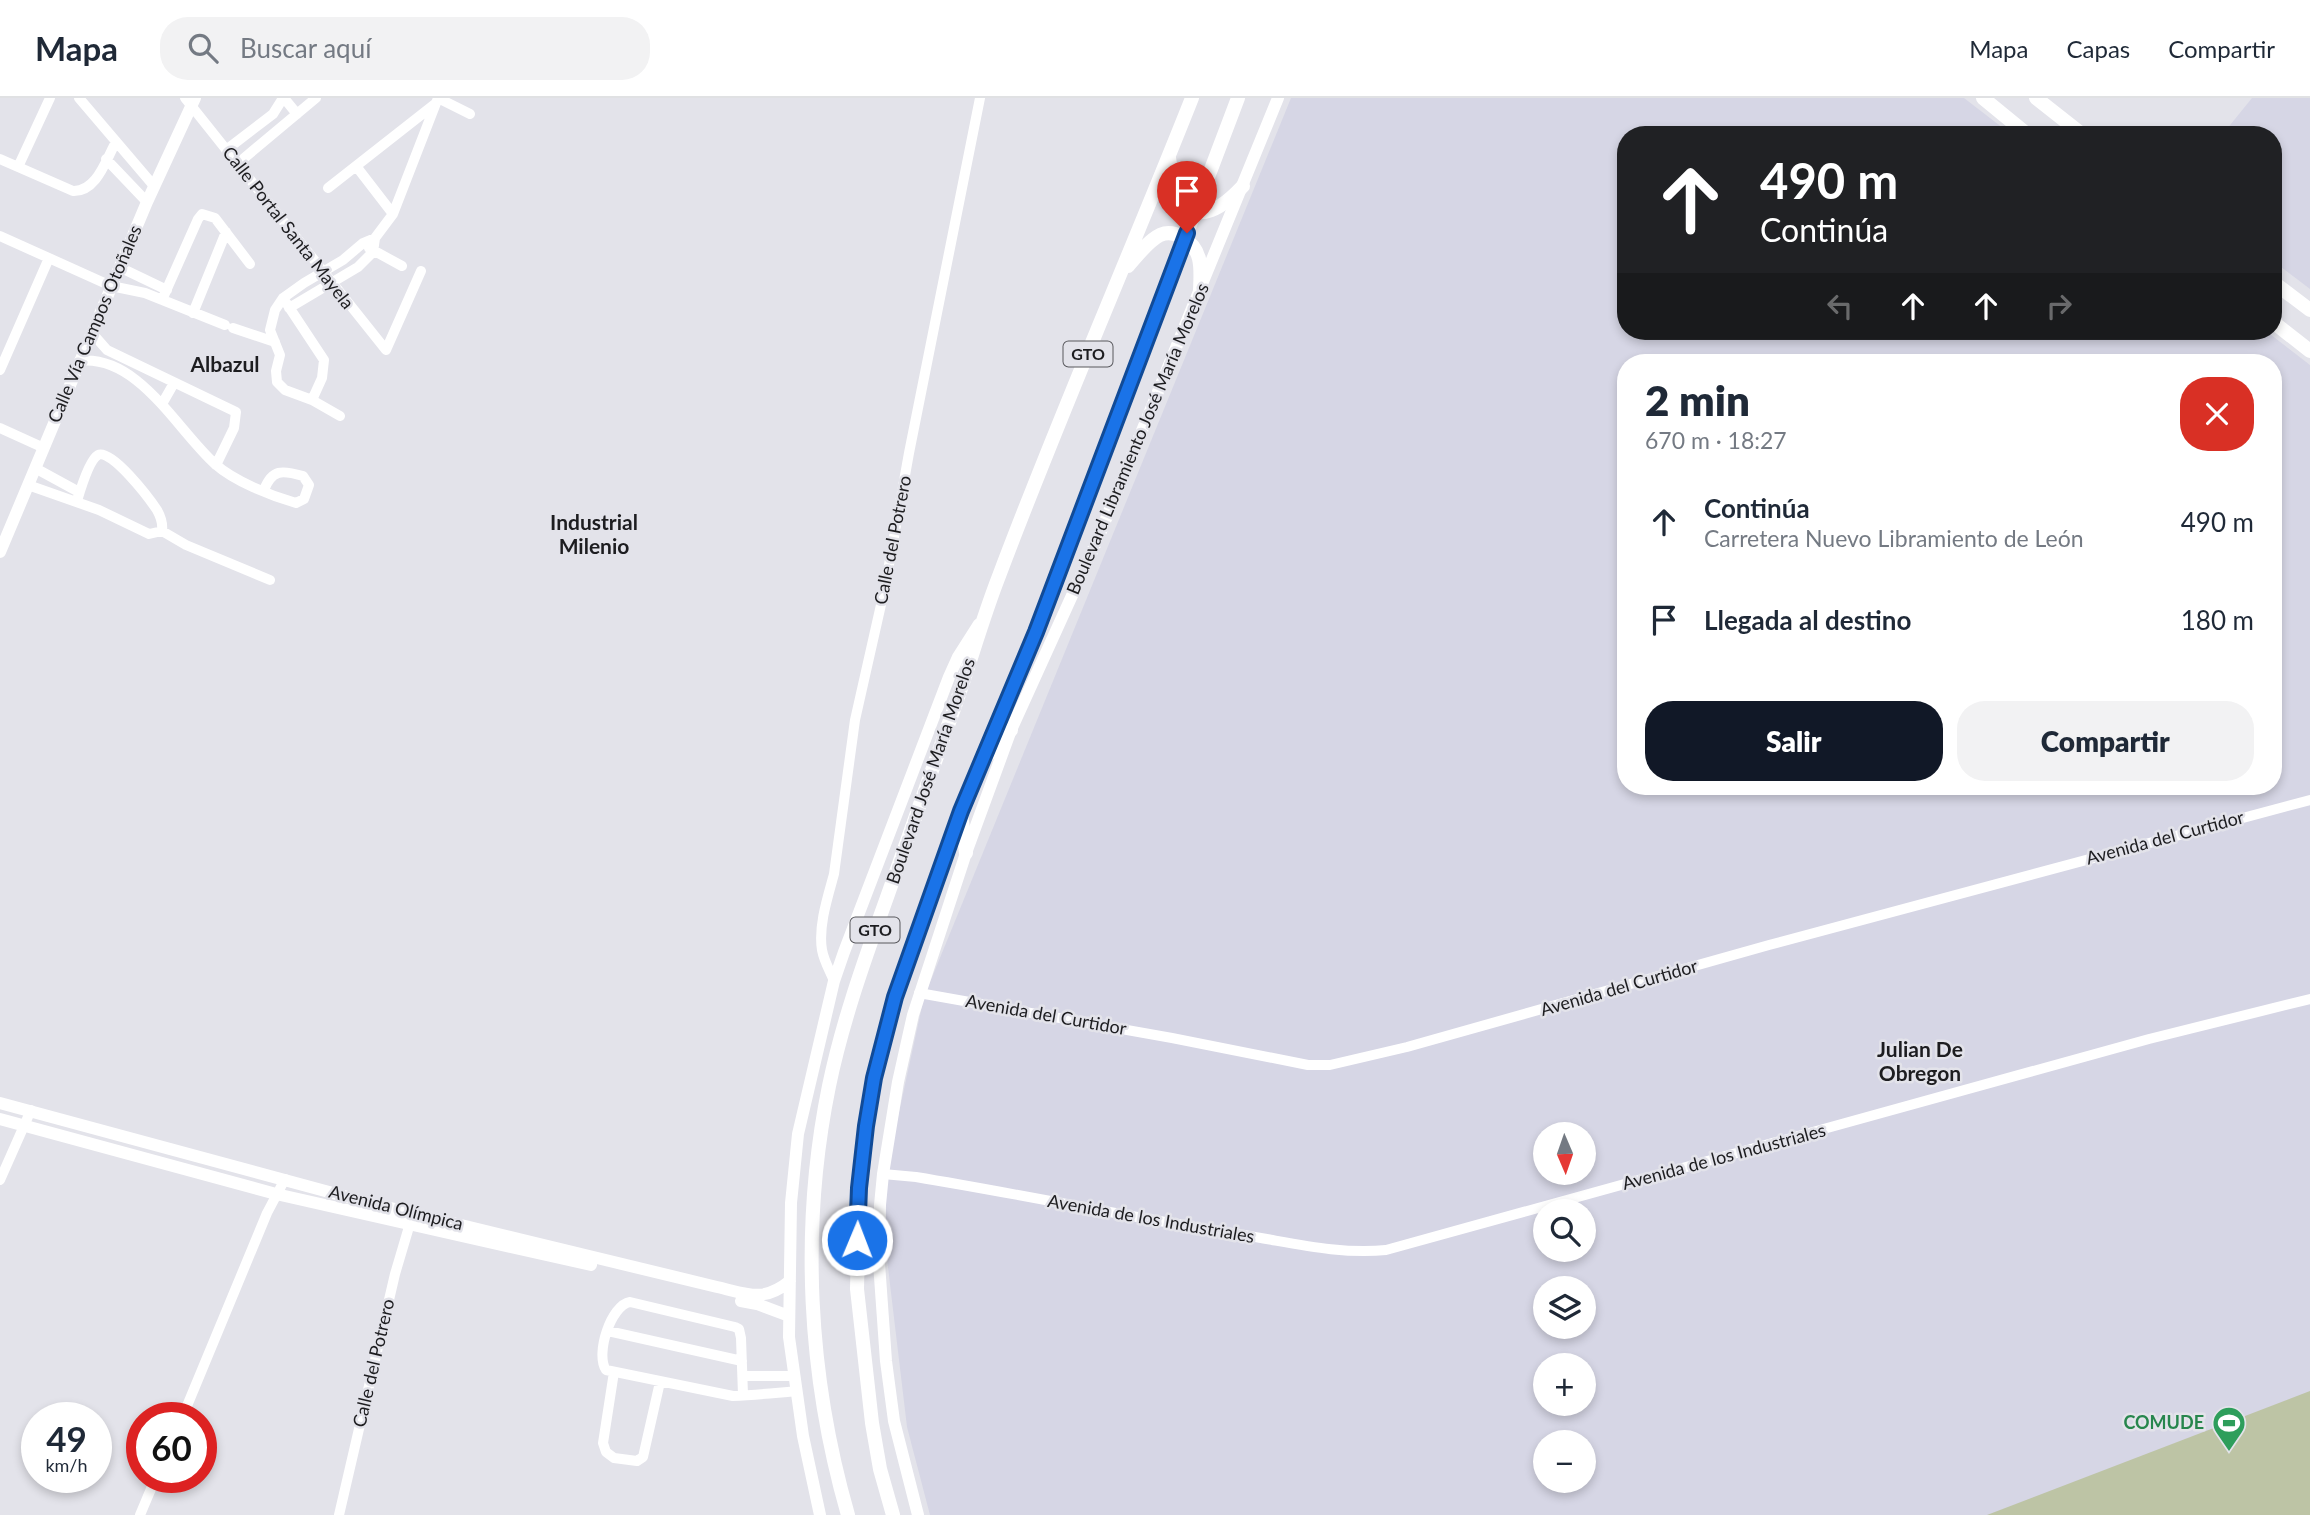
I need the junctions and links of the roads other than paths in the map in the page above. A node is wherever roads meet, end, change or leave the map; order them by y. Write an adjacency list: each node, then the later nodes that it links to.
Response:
1 (50, 98): 26 (street)
2 (79, 98): 19 (street)
3 (283, 98): 13 (street); 20 (street)
4 (316, 98): 13 (street)
5 (980, 98): 82 (street, Calle del Potrero)
6 (1192, 98): 21 (main road, Boulevard José María Morelos / GTO)
7 (1238, 98): 78 (main road, GTO)
8 (1279, 98): 28 (street, Boulevard Libramiento José María Morelos)
9 (1983, 98): 16 (main road)
10 (2036, 98): 17 (main road)
11 (437, 100): 14 (street); 15 (street); 18 (street)
12 (190, 101): 20 (street, Calle Portal Santa Mayela); 27 (street, Calle Vía Campos Otoñales)
13 (297, 114): 24 (street)
14 (470, 114)
15 (407, 125): 18 (street); 25 (street)
16 (2017, 126)
17 (2072, 126)
18 (423, 141): 31 (street)
19 (116, 142): 23 (street); 27 (street)
20 (226, 150): 24 (street, Calle Portal Santa Mayela)
21 (1169, 156): 28 (main road); 43 (main road, Boulevard José María Morelos / GTO)
22 (0, 159): 26 (street)
23 (106, 159): 26 (street); 30 (street)
24 (237, 164): 41 (street, Calle Portal Santa Mayela)
25 (356, 166): 29 (street); 31 (street)
26 (18, 167)
27 (154, 186): 30 (street, Calle Vía Campos Otoñales)
28 (1244, 186): 48 (street, Boulevard Libramiento José María Morelos)
29 (328, 188)
30 (147, 202): 40 (street, Calle Vía Campos Otoñales)
31 (393, 214): 34 (street)
32 (226, 232): 38 (street); 47 (street); 53 (street)
33 (0, 236): 37 (street)
34 (375, 237): 35 (street); 36 (street)
35 (363, 243): 36 (street); 41 (street)
36 (373, 252): 39 (street); 44 (street)
37 (49, 258): 45 (street); 60 (street)
38 (250, 264)
39 (402, 266)
40 (119, 267): 45 (street, Calle Vía Campos Otoñales); 47 (street)
41 (321, 271): 44 (street, Calle Portal Santa Mayela); 49 (street)
42 (421, 271): 44 (street, Calle Portal Santa Mayela)
43 (1120, 276): 48 (main road); 76 (main road, Boulevard José María Morelos / GTO)
44 (330, 283): 51 (street)
45 (111, 286): 50 (street); 55 (street, Calle Vía Campos Otoñales)
46 (2282, 289): 52 (main road)
47 (167, 290): 50 (street)
48 (1200, 290): 77 (street, Boulevard Libramiento José María Morelos)
49 (283, 298): 51 (street); 56 (street)
50 (162, 300): 53 (street)
51 (289, 308): 63 (street)
52 (2310, 310)
53 (193, 313): 56 (street)
54 (2282, 329): 57 (main road)
55 (92, 332): 58 (street, Calle Vía Campos Otoñales); 59 (street)
56 (275, 342): 63 (street)
57 (2310, 351)
58 (79, 361): 61 (street); 67 (street, Calle Vía Campos Otoñales)
59 (136, 363): 61 (street); 62 (street)
60 (0, 370)
61 (130, 376): 64 (street)
62 (173, 383): 64 (street); 68 (street)
63 (312, 400): 65 (street)
64 (162, 404): 68 (street)
65 (340, 416)
66 (0, 428): 67 (street)
67 (44, 448): 69 (street, Calle Vía Campos Otoñales)
68 (216, 465): 71 (street)
69 (35, 468): 70 (street, Calle Vía Campos Otoñales); 72 (street)
70 (28, 485): 72 (street); 74 (street, Calle Vía Campos Otoñales)
71 (264, 490)
72 (78, 496): 73 (street); 73 (street)
73 (162, 531): 75 (street)
74 (0, 552)
75 (270, 580)
76 (987, 611): 82 (street); 109 (main road, Boulevard José María Morelos / GTO)
77 (1011, 730): 78 (main road); 81 (street, Boulevard Libramiento José María Morelos)
78 (978, 765): 80 (main road, GTO)
79 (2310, 800): 83 (street, Avenida del Curtidor)
80 (961, 811): 81 (main road); 110 (main road, GTO)
81 (966, 853): 83 (street, Boulevard Libramiento José María Morelos)
82 (834, 981): 94 (street)
83 (919, 993): 89 (street, Boulevard Libramiento José María Morelos)
84 (2310, 999): 89 (street, Avenida de los Industriales)
85 (0, 1103): 86 (street, Avenida Olímpica)
86 (31, 1110): 88 (street); 91 (street, Avenida Olímpica)
87 (0, 1119): 88 (street, Avenida Olímpica)
88 (24, 1125): 90 (street); 92 (street, Avenida Olímpica)
89 (883, 1174): 111 (street, Boulevard Libramiento José María Morelos)
90 (0, 1180)
91 (285, 1180): 92 (street); 93 (street, Avenida Olímpica)
92 (276, 1194): 93 (street, Avenida Olímpica); 104 (street)
93 (411, 1218): 94 (street, Avenida Olímpica); 95 (street, Avenida Olímpica); 107 (street, Calle del Potrero)
94 (790, 1281): 95 (street)
95 (789, 1316): 100 (street)
96 (608, 1331): 97 (street); 97 (street); 98 (street)
97 (742, 1362): 99 (street)
98 (614, 1372): 101 (street); 101 (street)
99 (743, 1376): 100 (street); 103 (street)
100 (795, 1376): 102 (street)
101 (660, 1382): 103 (street)
102 (797, 1391): 103 (street); 108 (street)
103 (743, 1395)
104 (189, 1402)
105 (149, 1493): 106 (street)
106 (140, 1515)
107 (339, 1515)
108 (820, 1515)
109 (848, 1515)
110 (893, 1515)
111 (918, 1515)

